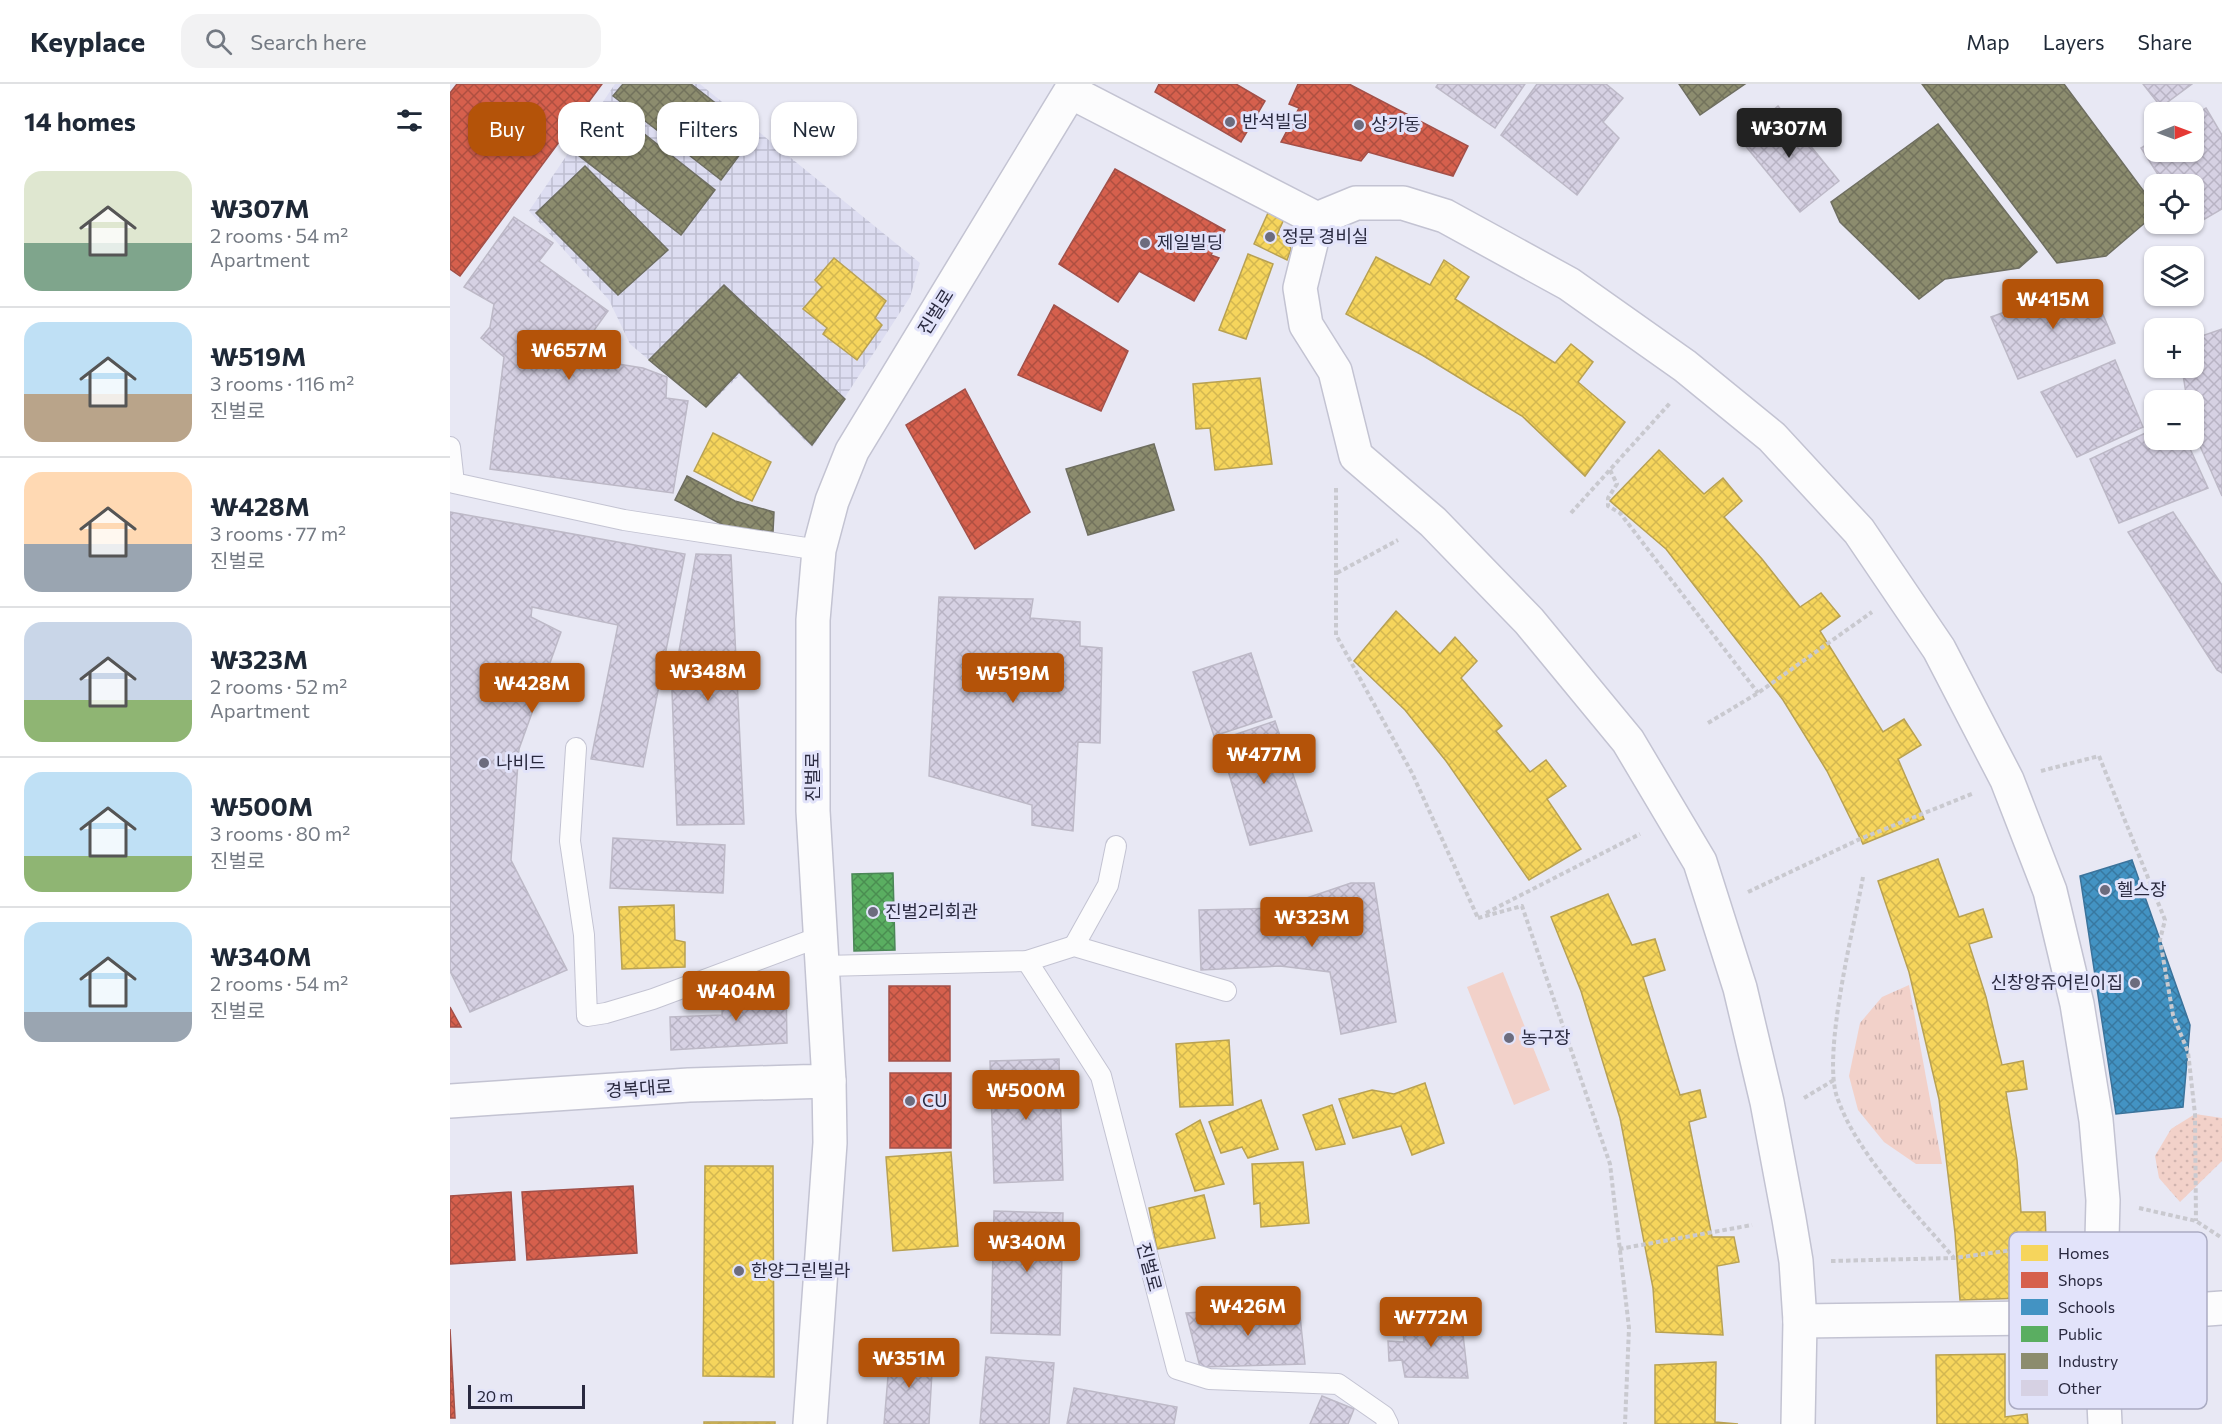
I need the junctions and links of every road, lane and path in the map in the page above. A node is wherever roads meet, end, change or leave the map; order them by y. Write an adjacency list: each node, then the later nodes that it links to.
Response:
1 (1073, 88): 2 (street); 9 (street, 진벌로)
2 (1317, 219): 3 (street); 8 (street)
3 (1695, 375): 5 (path); 11 (street)
4 (450, 447): 9 (lane)
5 (1610, 470): 7 (path); 12 (path)
6 (1336, 478): 10 (path)
7 (1571, 513)
8 (1433, 522): 10 (path); 16 (street)
9 (819, 550): 22 (street, 진벌로)
10 (1336, 573): 20 (path)
11 (1899, 592): 12 (path); 15 (street)
12 (1758, 693): 13 (path)
13 (1708, 723)
14 (576, 748): 22 (lane)
15 (2007, 780): 19 (path); 27 (street); 29 (path)
16 (1675, 816): 19 (street); 20 (path)
17 (1116, 846): 21 (lane)
18 (1863, 877): 34 (path)
19 (1714, 908): 28 (street)
20 (1478, 918): 32 (path)
21 (1074, 946): 23 (lane); 24 (lane)
22 (823, 951): 23 (lane); 25 (street, 진벌로)
23 (1027, 961): 42 (lane, 진벌로)
24 (1226, 992)
25 (829, 1082): 26 (street, 경복대로); 41 (street, 진벌로)
26 (450, 1101)
27 (2103, 1200): 29 (path); 30 (street)
28 (1789, 1219): 32 (path); 35 (street)
29 (2196, 1221): 31 (path)
30 (2102, 1232)
31 (2222, 1238)
32 (1619, 1249): 43 (path)
33 (2009, 1251): 34 (path)
34 (1954, 1258): 35 (path)
35 (1796, 1261): 38 (street)
36 (2222, 1308): 37 (street)
37 (2207, 1312)
38 (1800, 1321): 39 (street); 44 (street)
39 (2009, 1321)
40 (2103, 1409): 45 (street)
41 (810, 1424)
42 (1388, 1424)
43 (1625, 1424)
44 (1798, 1424)
45 (2104, 1424)

